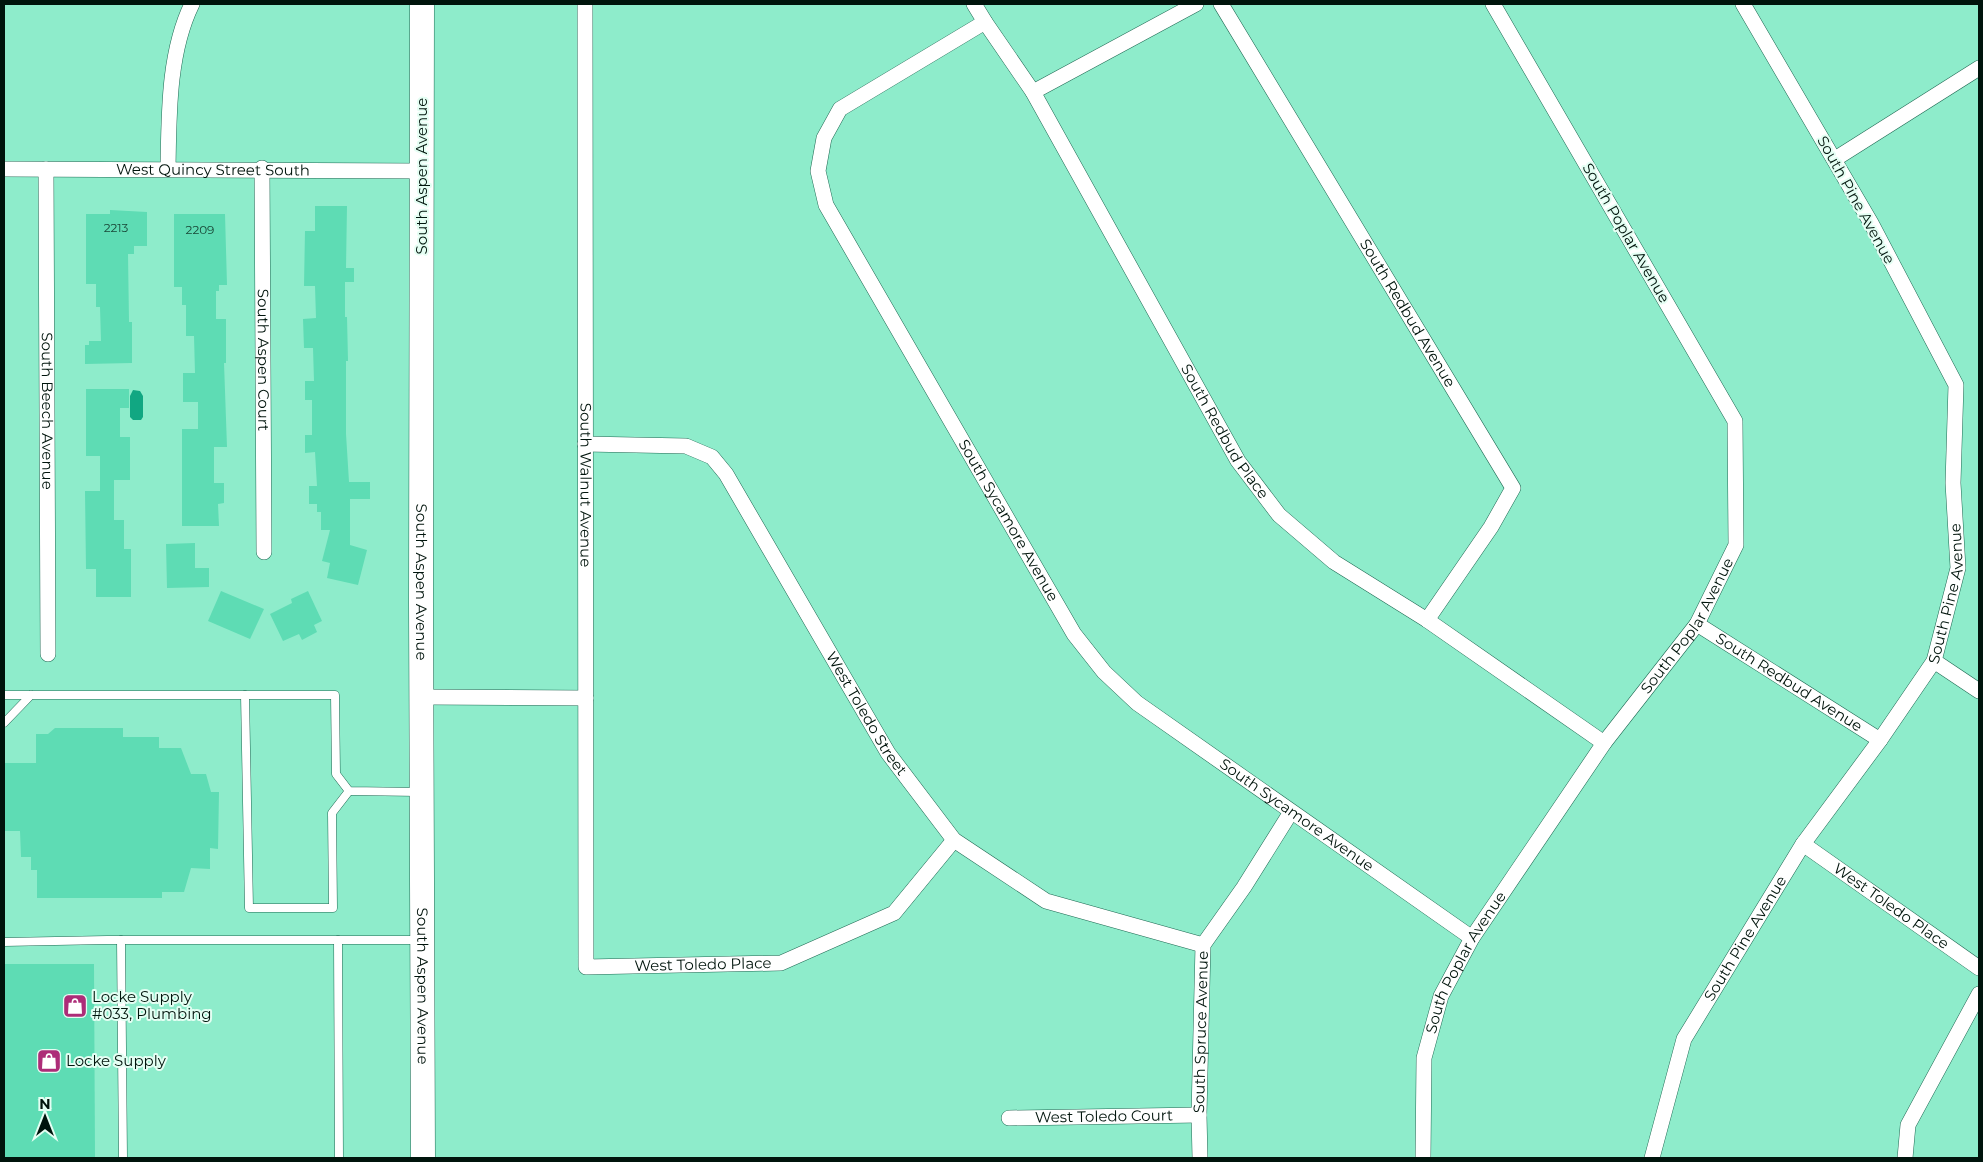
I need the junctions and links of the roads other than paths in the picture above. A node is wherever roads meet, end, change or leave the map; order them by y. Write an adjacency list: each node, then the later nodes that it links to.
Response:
1 (192, 4): 16 (street)
2 (422, 4): 17 (main road, South Aspen Avenue)
3 (585, 4): 18 (street, South Walnut Avenue)
4 (974, 4): 9 (street, South Redbud Place)
5 (1196, 4): 11 (street)
6 (1221, 4): 20 (street, South Redbud Avenue)
7 (1493, 4): 21 (street, South Poplar Avenue)
8 (1743, 4): 12 (street, South Pine Avenue)
9 (985, 22): 11 (street, South Redbud Place); 35 (street, South Sycamore Avenue)
10 (1979, 68): 12 (street)
11 (1033, 92): 20 (street, South Redbud Place)
12 (1834, 159): 23 (street, South Pine Avenue)
13 (262, 168): 16 (street, West Quincy Street South); 17 (street, West Quincy Street South); 19 (street, South Aspen Court)
14 (4, 169): 15 (street, West Quincy Street South)
15 (46, 169): 16 (street, West Quincy Street South); 22 (street, South Beech Avenue)
16 (168, 169)
17 (422, 170): 28 (main road, South Aspen Avenue)
18 (585, 444): 29 (street, South Walnut Avenue); 36 (street, West Toledo Street)
19 (264, 552)
20 (1427, 620): 32 (street, South Redbud Place)
21 (1697, 624): 31 (street, South Redbud Avenue); 32 (street, South Poplar Avenue)
22 (48, 654)
23 (1934, 661): 24 (street); 31 (street, South Pine Avenue)
24 (1979, 691)
25 (4, 695): 26 (lane)
26 (31, 695): 27 (lane); 30 (lane)
27 (245, 695): 33 (lane); 33 (lane)
28 (422, 697): 29 (street); 34 (main road, South Aspen Avenue)
29 (586, 698): 44 (street, South Walnut Avenue)
30 (4, 724)
31 (1880, 740): 37 (street, South Pine Avenue)
32 (1604, 743): 38 (street, South Poplar Avenue)
33 (349, 791): 34 (lane)
34 (421, 792): 41 (main road, South Aspen Avenue)
35 (1291, 812): 38 (street, South Sycamore Avenue); 43 (street, South Spruce Avenue)
36 (954, 840): 43 (street, West Toledo Street); 44 (street, West Toledo Place)
37 (1803, 844): 45 (street, West Toledo Place); 54 (street, South Pine Avenue)
38 (1472, 938): 53 (street, South Poplar Avenue)
39 (121, 940): 40 (lane); 42 (lane); 49 (lane)
40 (338, 940): 41 (lane); 50 (lane)
41 (422, 940): 51 (main road, South Aspen Avenue)
42 (4, 942)
43 (1203, 945): 47 (street, South Spruce Avenue)
44 (586, 967)
45 (1979, 968)
46 (1979, 994): 55 (street)
47 (1199, 1115): 48 (street, West Toledo Court); 52 (street, South Spruce Avenue)
48 (1009, 1118)
49 (123, 1158)
50 (339, 1158)
51 (423, 1158)
52 (1200, 1158)
53 (1423, 1158)
54 (1652, 1158)
55 (1905, 1158)

